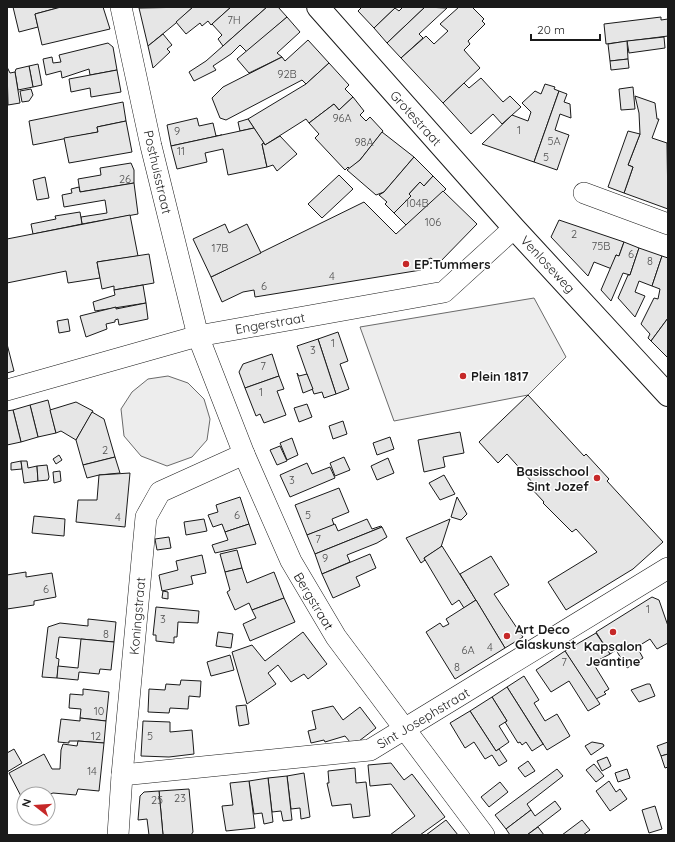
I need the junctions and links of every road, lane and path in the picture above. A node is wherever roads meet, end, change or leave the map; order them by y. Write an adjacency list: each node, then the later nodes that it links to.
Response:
1 (121, 7): 6 (street, Posthuisstraat)
2 (318, 7): 5 (main road, Grotestraat)
3 (584, 193): 4 (street)
4 (668, 224)
5 (514, 228): 6 (street, Engerstraat); 8 (main road, Venloseweg)
6 (198, 336): 7 (street, Engerstraat); 9 (street, Bergstraat)
7 (7, 390)
8 (668, 395)
9 (244, 454): 11 (street, Bergstraat); 12 (street, Koningstraat)
10 (668, 568): 11 (street, Sint Josephstraat)
11 (405, 729): 12 (street, Sint Josephstraat); 14 (street, Bergstraat)
12 (122, 775): 13 (street, Koningstraat)
13 (118, 835)
14 (484, 835)

